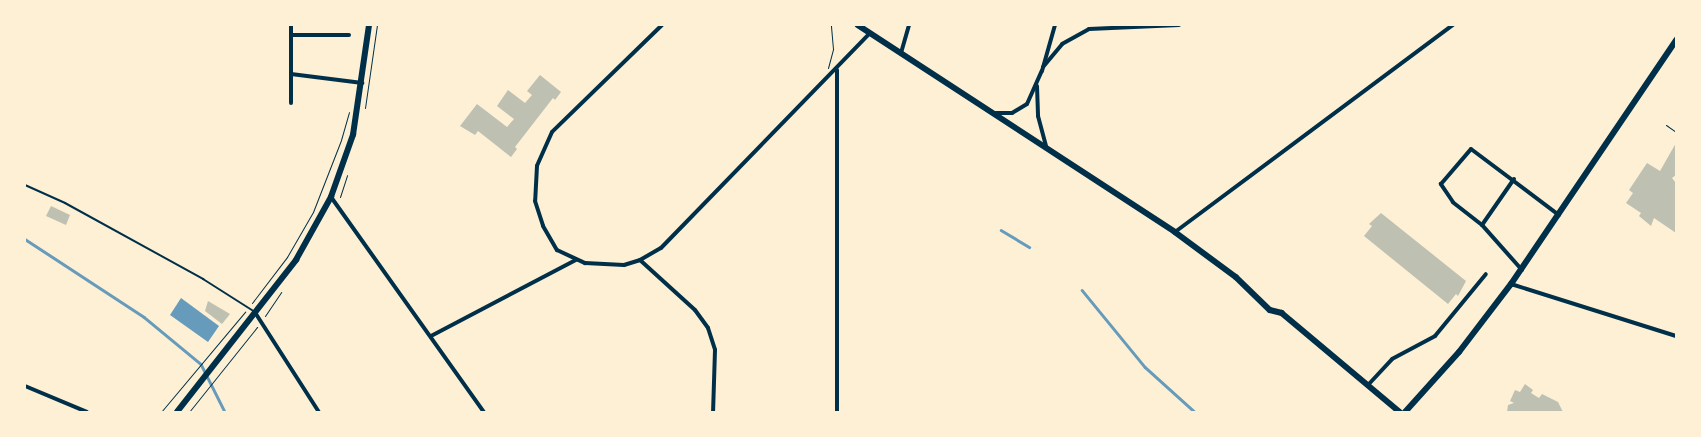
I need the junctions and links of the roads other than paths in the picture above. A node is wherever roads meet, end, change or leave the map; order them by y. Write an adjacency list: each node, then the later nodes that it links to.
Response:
1 (292, 25): 10 (street)
2 (369, 25): 18 (main road)
3 (662, 25): 28 (street)
4 (858, 25): 9 (main road)
5 (909, 25): 13 (street)
6 (1055, 25): 14 (street)
7 (1179, 25): 14 (street)
8 (1453, 25): 27 (street)
9 (870, 33): 13 (main road); 15 (street)
10 (291, 35): 11 (street); 16 (street)
11 (349, 35)
12 (1676, 40): 25 (highway)
13 (900, 52): 20 (main road)
14 (1043, 67): 17 (street)
15 (836, 70): 29 (street); 43 (street)
16 (291, 74): 18 (street); 19 (street)
17 (1039, 78): 20 (street); 21 (street)
18 (362, 83): 24 (main road)
19 (291, 103)
20 (996, 113): 21 (main road)
21 (1046, 146): 27 (main road)
22 (1514, 179): 25 (street); 26 (street); 26 (street)
23 (25, 186): 33 (lane)
24 (331, 198): 33 (main road); 34 (street)
25 (1559, 215): 30 (highway)
26 (1482, 224): 30 (street)
27 (1175, 232): 36 (main road)
28 (576, 260): 29 (street); 34 (street)
29 (640, 260): 42 (street)
30 (1522, 270): 32 (highway)
31 (1486, 274): 36 (street)
32 (1511, 284): 35 (street); 45 (highway)
33 (256, 314): 39 (main road); 40 (street)
34 (431, 336): 41 (street)
35 (1676, 336)
36 (1368, 385): 44 (main road)
37 (25, 386): 38 (street)
38 (88, 412)
39 (177, 412)
40 (319, 412)
41 (484, 412)
42 (713, 412)
43 (837, 412)
44 (1400, 412)
45 (1405, 412)

